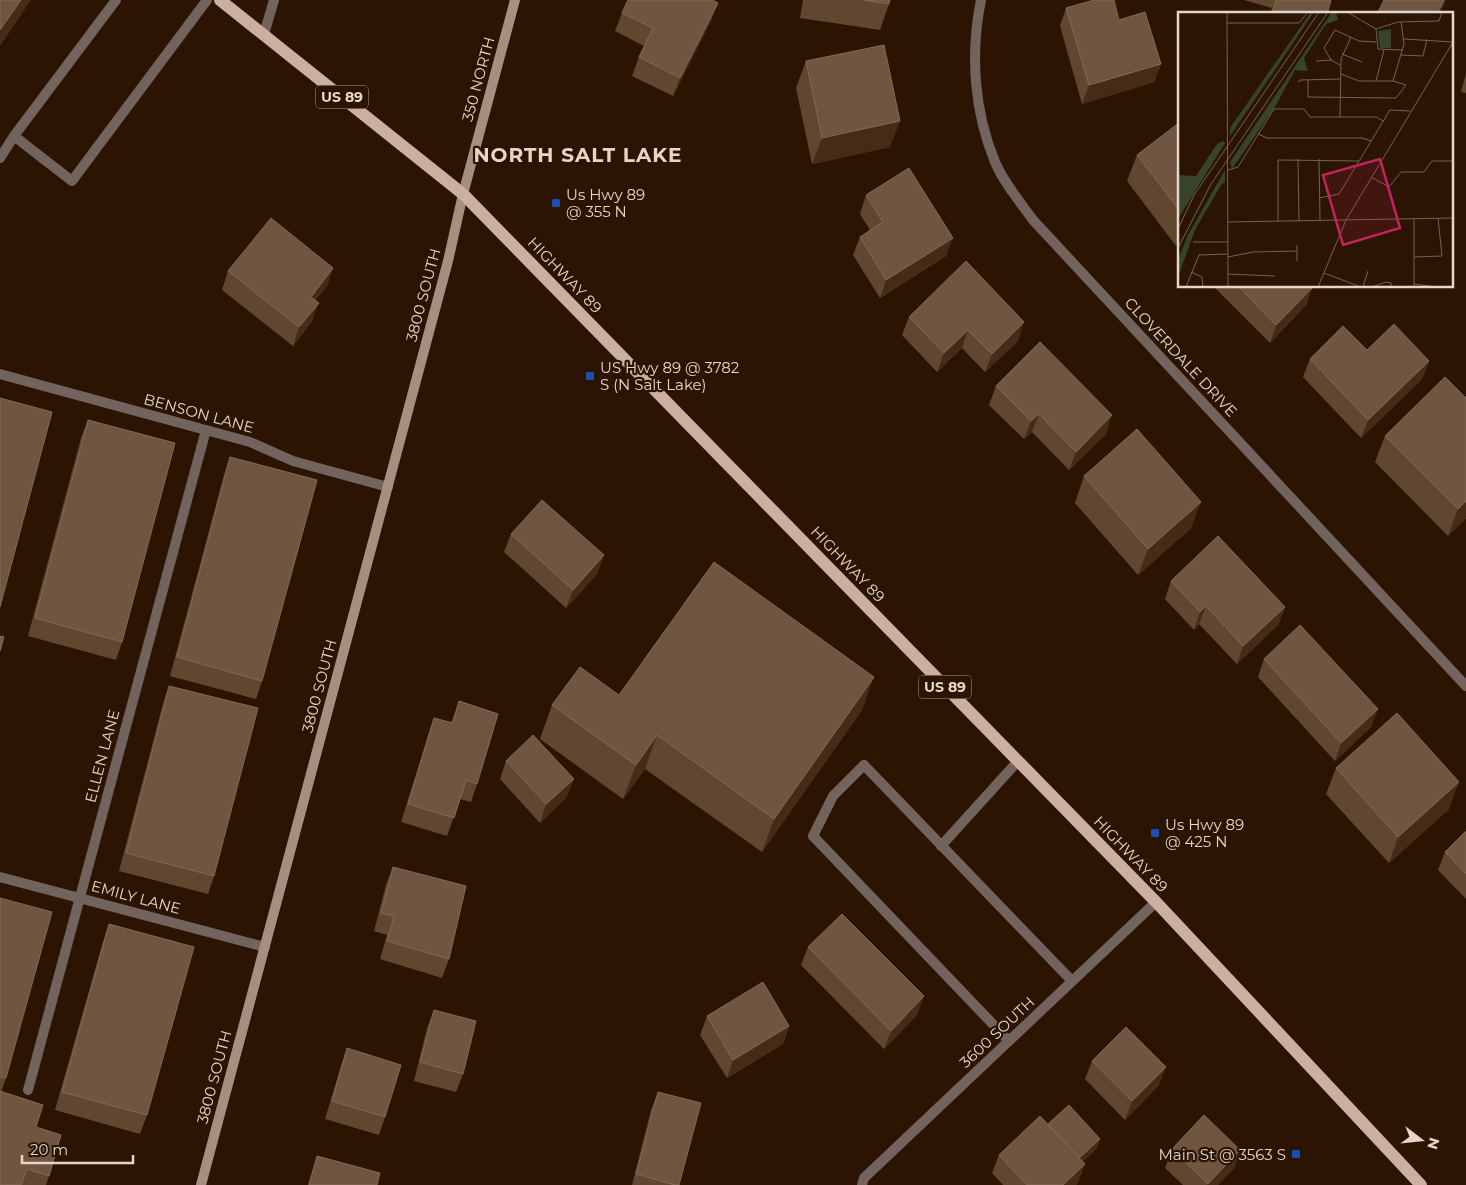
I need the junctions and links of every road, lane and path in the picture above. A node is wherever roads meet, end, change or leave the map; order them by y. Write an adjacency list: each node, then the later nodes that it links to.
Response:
1 (116, 0): 8 (street)
2 (207, 0): 8 (street)
3 (220, 0): 7 (main road, HIGHWAY 89 / US 89)
4 (274, 0): 7 (street)
5 (515, 0): 10 (street, 350 NORTH)
6 (981, 0): 14 (street, CLOVERDALE DRIVE)
7 (264, 34): 10 (main road, HIGHWAY 89 / US 89)
8 (14, 136): 9 (street)
9 (0, 158)
10 (463, 194): 13 (street, 3800 SOUTH); 15 (main road, HIGHWAY 89 / US 89)
11 (0, 374): 12 (street, BENSON LANE)
12 (206, 430): 13 (street, BENSON LANE); 18 (street, ELLEN LANE)
13 (388, 487): 20 (street, 3800 SOUTH)
14 (1466, 686)
15 (1018, 761): 16 (street); 19 (main road, HIGHWAY 89 / US 89)
16 (941, 846): 21 (street); 22 (street)
17 (0, 877): 18 (street, EMILY LANE)
18 (79, 898): 20 (street, EMILY LANE); 23 (street, ELLEN LANE)
19 (1156, 902): 21 (street, 3600 SOUTH); 26 (main road, HIGHWAY 89 / US 89)
20 (265, 947): 24 (street, 3800 SOUTH)
21 (1072, 982): 22 (street, 3600 SOUTH)
22 (1009, 1041): 25 (street, 3600 SOUTH)
23 (28, 1090)
24 (201, 1185)
25 (862, 1185)
26 (1422, 1185)

